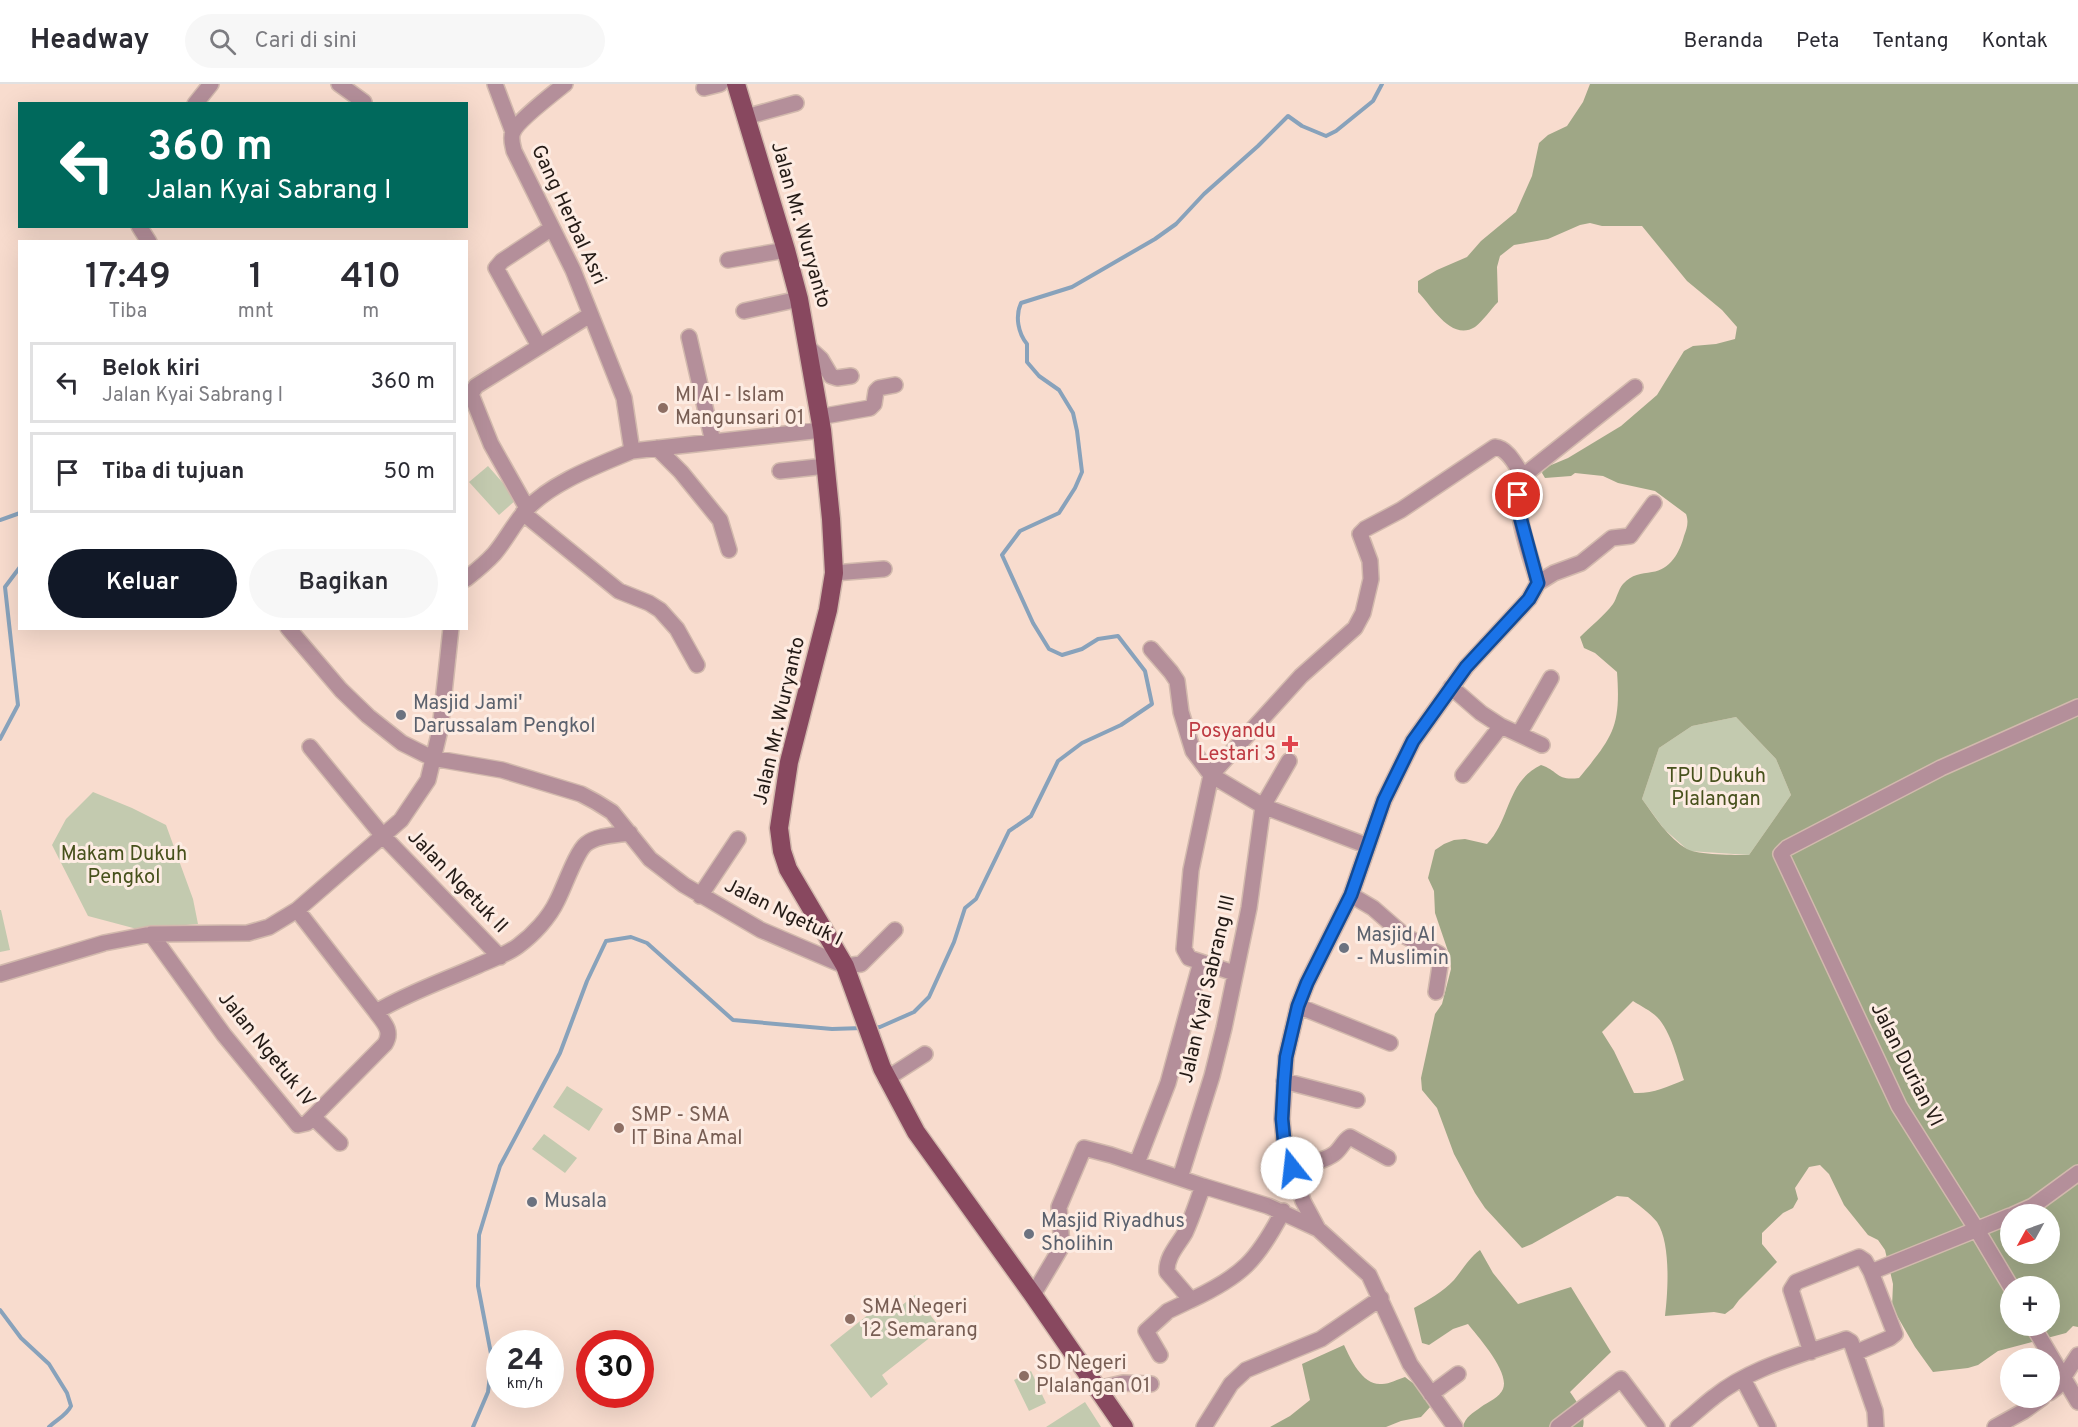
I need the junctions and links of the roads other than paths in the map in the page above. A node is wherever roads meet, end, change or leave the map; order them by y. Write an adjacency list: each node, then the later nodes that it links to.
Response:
1 (211, 84): 8 (street)
2 (339, 84): 9 (street)
3 (495, 84): 12 (street)
4 (565, 84): 12 (street, Gang Herbal Asri)
5 (720, 84): 7 (street)
6 (736, 84): 11 (main road, Jalan Mr. Wuryanto)
7 (704, 88)
8 (197, 102)
9 (364, 102)
10 (796, 103): 11 (street)
11 (746, 117): 14 (main road, Jalan Mr. Wuryanto)
12 (513, 132): 13 (street, Gang Herbal Asri)
13 (552, 228): 18 (street, Gang Herbal Asri); 20 (street)
14 (786, 250): 15 (street); 16 (main road, Jalan Mr. Wuryanto)
15 (728, 260)
16 (799, 299): 17 (street); 21 (main road, Jalan Mr. Wuryanto)
17 (744, 311)
18 (590, 315): 20 (street, Gang Herbal Asri); 28 (street, Gang Herbal Asri)
19 (689, 337): 26 (street)
20 (539, 346): 33 (street, Gang Herbal Asri)
21 (808, 347): 22 (street); 25 (main road, Jalan Mr. Wuryanto)
22 (851, 376)
23 (895, 385): 25 (street)
24 (1635, 387): 31 (street)
25 (821, 423): 26 (street); 29 (main road, Jalan Mr. Wuryanto)
26 (713, 442): 27 (street)
27 (657, 448): 28 (street); 34 (street)
28 (632, 451): 33 (street)
29 (826, 466): 30 (street); 36 (main road, Jalan Mr. Wuryanto)
30 (780, 471)
31 (1523, 476): 38 (street); 52 (street)
32 (1654, 503): 38 (street)
33 (525, 511): 37 (street); 42 (street)
34 (729, 550)
35 (884, 569): 36 (street)
36 (834, 573): 66 (main road, Jalan Mr. Wuryanto)
37 (468, 577)
38 (1538, 583): 44 (street)
39 (290, 630): 50 (street, Jalan Ngetuk I)
40 (451, 630): 50 (street)
41 (1151, 649): 52 (street)
42 (697, 665)
43 (1551, 678): 47 (street)
44 (1451, 687): 46 (street); 58 (street)
45 (2078, 706): 89 (street, Jalan Durian VI)
46 (1501, 726): 47 (street); 53 (street)
47 (1519, 734): 48 (street)
48 (1542, 746)
49 (310, 747): 56 (street, Jalan Ngetuk II)
50 (432, 758): 55 (street, Jalan Ngetuk I); 56 (street)
51 (1289, 761): 54 (street)
52 (1211, 775): 54 (street); 65 (street)
53 (1463, 775)
54 (1263, 806): 58 (street); 67 (street, Jalan Kyai Sabrang III)
55 (630, 833): 60 (street, Jalan Ngetuk I); 64 (street)
56 (383, 836): 61 (street); 64 (street, Jalan Ngetuk II)
57 (738, 839): 60 (street)
58 (1368, 846): 59 (street)
59 (1351, 895): 69 (street); 70 (street)
60 (700, 896): 66 (street, Jalan Ngetuk I)
61 (297, 910): 63 (street); 71 (street)
62 (895, 930): 66 (street, Jalan Ngetuk I)
63 (151, 933): 68 (street); 77 (street, Jalan Ngetuk IV)
64 (500, 957): 71 (street)
65 (1201, 962): 67 (street); 80 (street)
66 (845, 966): 74 (main road, Jalan Mr. Wuryanto)
67 (1234, 973): 83 (street, Jalan Kyai Sabrang III)
68 (0, 974)
69 (1436, 992)
70 (1298, 1006): 72 (street); 75 (street)
71 (376, 1012): 77 (street, Jalan Ngetuk IV)
72 (1390, 1043)
73 (925, 1054): 74 (street)
74 (886, 1079): 92 (main road, Jalan Mr. Wuryanto)
75 (1284, 1081): 76 (street); 81 (street)
76 (1357, 1100)
77 (313, 1117): 78 (street)
78 (340, 1143)
79 (1388, 1158): 81 (street)
80 (1137, 1163): 83 (street); 92 (street)
81 (1292, 1168): 88 (street)
82 (2078, 1173): 85 (street)
83 (1180, 1178): 84 (street)
84 (1203, 1186): 86 (street); 94 (street)
85 (2036, 1204)
86 (1283, 1211): 88 (street); 94 (street)
87 (2000, 1221): 89 (street)
88 (1318, 1229): 93 (street)
89 (1977, 1230): 90 (street); 91 (street, Jalan Durian VI)
90 (1871, 1272): 96 (street); 97 (street)
91 (2004, 1276)
92 (1033, 1295): 105 (main road, Jalan Mr. Wuryanto)
93 (1381, 1298): 106 (street); 110 (street)
94 (1191, 1300): 98 (street)
95 (2039, 1336): 102 (street)
96 (1811, 1352): 97 (street); 101 (street)
97 (1855, 1353): 116 (street)
98 (1160, 1355)
99 (2078, 1355): 102 (street)
100 (1458, 1374): 106 (street)
101 (1748, 1377): 114 (street); 115 (street)
102 (2063, 1378): 103 (street); 107 (street)
103 (2060, 1382)
104 (1151, 1384): 105 (street)
105 (1097, 1389): 109 (main road, Jalan Mr. Wuryanto)
106 (1431, 1394): 111 (street)
107 (2078, 1402)
108 (2028, 1408): 117 (street)
109 (1124, 1427)
110 (1204, 1427)
111 (1455, 1427)
112 (1558, 1427): 113 (street)
113 (1658, 1427)
114 (1678, 1427)
115 (1768, 1427)
116 (1876, 1427)
117 (1995, 1427)

